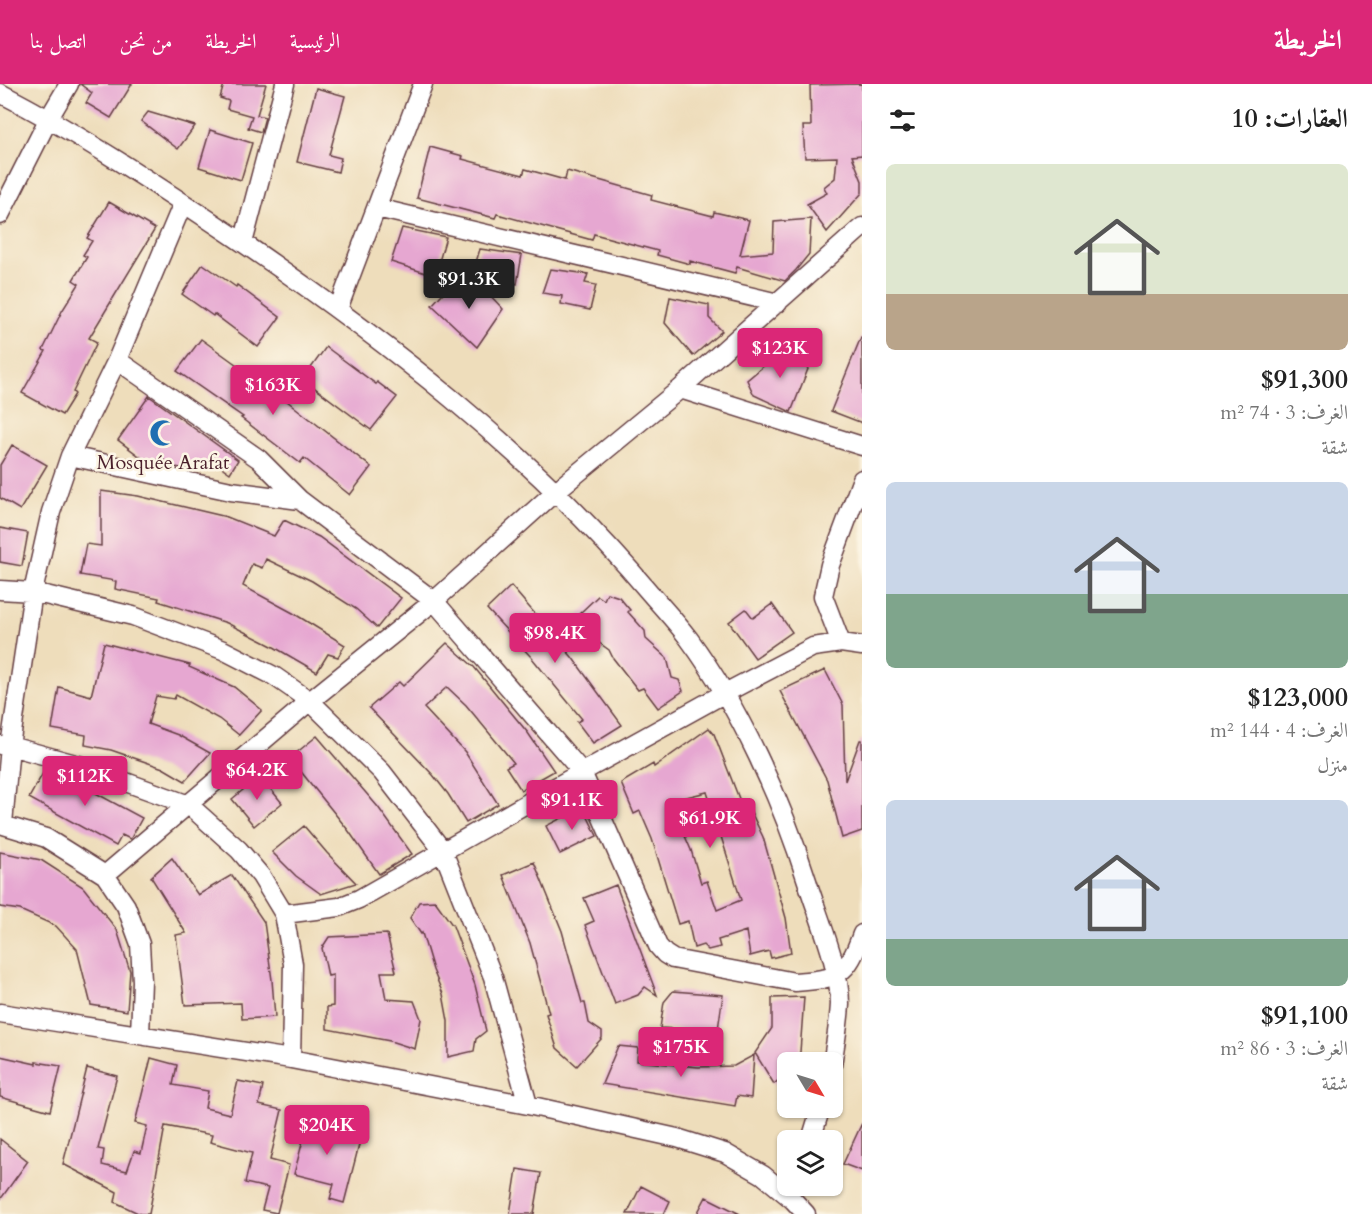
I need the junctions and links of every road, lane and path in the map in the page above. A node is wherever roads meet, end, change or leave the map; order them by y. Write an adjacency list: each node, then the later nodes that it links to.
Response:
1 (69, 84): 5 (street)
2 (285, 84): 10 (street)
3 (423, 84): 7 (street)
4 (0, 93): 5 (street)
5 (49, 118): 6 (street); 8 (street)
6 (183, 202): 10 (street); 13 (street)
7 (377, 208): 11 (street); 12 (street)
8 (0, 215)
9 (862, 227): 11 (street)
10 (243, 243): 12 (street)
11 (778, 303): 14 (street)
12 (338, 309): 18 (street)
13 (117, 360): 16 (street); 19 (street)
14 (680, 389): 15 (street); 18 (street)
15 (862, 446)
16 (70, 456): 19 (street); 21 (street)
17 (862, 479): 23 (street)
18 (556, 491): 22 (street); 25 (street)
19 (300, 500): 22 (street)
20 (0, 590): 21 (street)
21 (33, 592): 26 (street); 27 (street)
22 (434, 601): 26 (street); 28 (street)
23 (841, 643): 24 (street); 25 (street)
24 (862, 646)
25 (724, 693): 28 (street); 35 (street)
26 (310, 701): 29 (street); 31 (street)
27 (5, 746): 29 (street); 30 (street)
28 (582, 772): 31 (street); 35 (street)
29 (189, 805): 32 (street); 33 (street)
30 (1, 824): 32 (street)
31 (443, 851): 33 (street); 40 (street)
32 (105, 875): 37 (street)
33 (284, 914): 39 (street)
34 (862, 934): 35 (street)
35 (836, 976): 38 (street)
36 (0, 1013): 37 (street)
37 (140, 1035): 39 (street)
38 (834, 1052)
39 (291, 1059): 40 (street)
40 (528, 1105): 41 (street)
41 (777, 1182)
42 (798, 1196): 43 (street)
43 (806, 1214)

